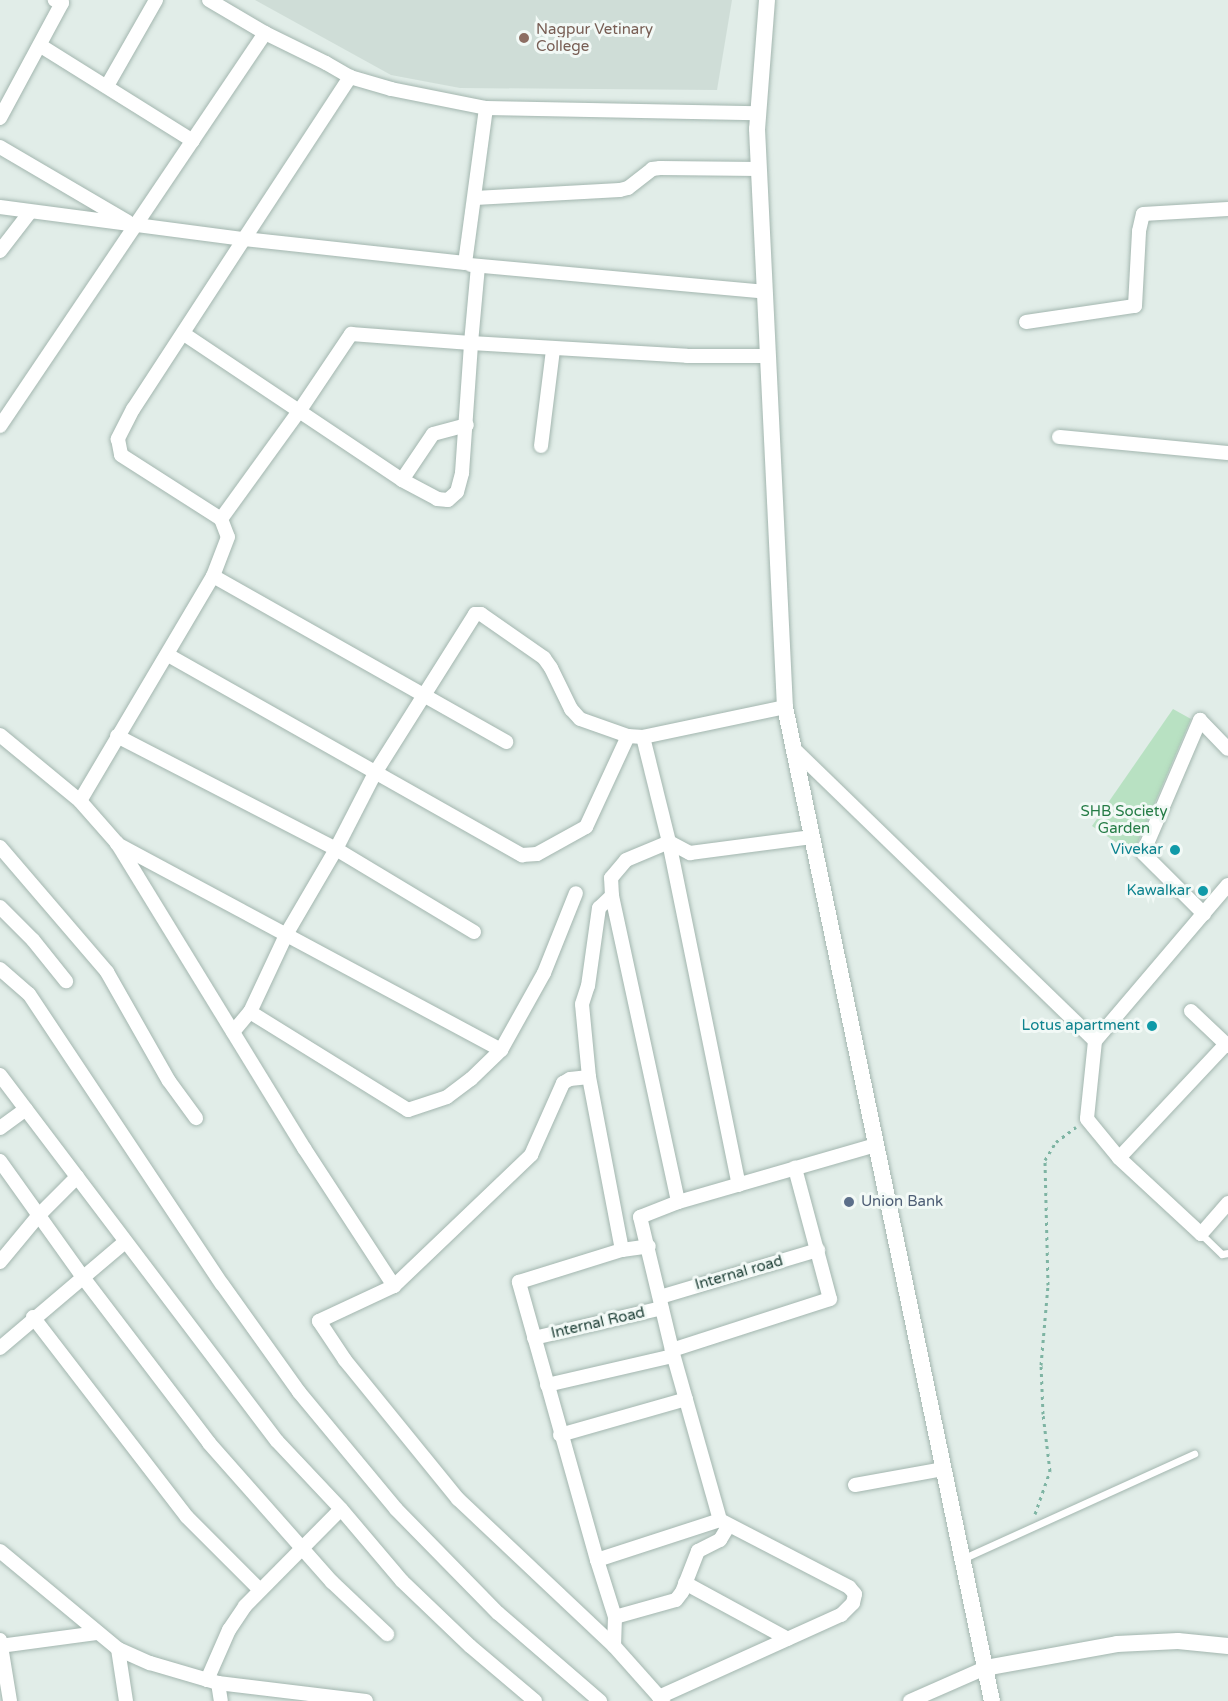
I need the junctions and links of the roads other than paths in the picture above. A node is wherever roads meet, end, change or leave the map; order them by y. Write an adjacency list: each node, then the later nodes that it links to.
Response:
1 (156, 0): 8 (street)
2 (209, 0): 5 (street)
3 (767, 0): 10 (street)
4 (60, 1): 6 (street)
5 (265, 33): 7 (street); 12 (street)
6 (41, 46): 8 (street); 11 (street)
7 (350, 77): 9 (street); 20 (street)
8 (107, 86): 12 (street)
9 (486, 108): 10 (street); 15 (street)
10 (757, 113): 14 (street)
11 (0, 118)
12 (193, 141): 19 (street)
13 (0, 147): 19 (street)
14 (759, 169): 15 (street); 23 (street)
15 (475, 198): 22 (street)
16 (0, 207): 18 (street)
17 (1228, 209): 24 (street)
18 (30, 212): 19 (street); 21 (street)
19 (135, 226): 20 (street); 31 (street)
20 (244, 240): 22 (street); 25 (street)
21 (0, 251)
22 (471, 265): 23 (street); 26 (street)
23 (765, 292): 28 (street)
24 (1026, 322)
25 (184, 334): 29 (street); 36 (street)
26 (471, 343): 27 (street); 29 (street); 30 (street)
27 (553, 350): 28 (street); 33 (street)
28 (768, 356): 40 (street)
29 (300, 410): 35 (street); 36 (street)
30 (467, 425): 35 (street); 35 (street)
31 (0, 426)
32 (1059, 437): 34 (street)
33 (541, 446)
34 (1228, 453)
35 (402, 480)
36 (221, 519): 37 (street)
37 (213, 576): 38 (street); 39 (street)
38 (168, 655): 42 (street); 48 (street)
39 (423, 696): 43 (street); 45 (street); 48 (street)
40 (785, 707): 44 (street); 46 (street)
41 (0, 735): 49 (street)
42 (117, 736): 49 (street); 54 (street)
43 (628, 736): 44 (street); 48 (street)
44 (643, 737): 52 (street)
45 (507, 742)
46 (794, 749): 50 (street); 67 (street)
47 (1228, 749): 59 (street)
48 (375, 773): 54 (street)
49 (80, 801): 51 (street)
50 (812, 837): 52 (street); 75 (street)
51 (117, 843): 61 (street); 66 (street)
52 (669, 843): 57 (street); 80 (street)
53 (0, 847): 73 (street)
54 (336, 849): 60 (street); 61 (street)
55 (1228, 885): 59 (street)
56 (576, 892): 69 (street)
57 (612, 896): 71 (street); 81 (street)
58 (0, 907): 63 (street)
59 (1204, 914): 67 (street)
60 (474, 932)
61 (287, 933): 65 (street); 69 (street)
62 (0, 969): 129 (street)
63 (66, 981)
64 (1191, 1011): 68 (street)
65 (250, 1012): 66 (street); 69 (street)
66 (233, 1032): 92 (street)
67 (1095, 1041): 76 (street)
68 (1227, 1045): 76 (street)
69 (501, 1050)
70 (0, 1075): 72 (street)
71 (589, 1077): 87 (street); 92 (street)
72 (26, 1109): 74 (street); 79 (street)
73 (196, 1118)
74 (0, 1128)
75 (876, 1145): 78 (street); 102 (street)
76 (1119, 1158): 84 (street)
77 (0, 1161): 83 (street)
78 (795, 1168): 80 (street); 88 (street)
79 (77, 1178): 83 (street); 85 (street)
80 (739, 1185): 81 (street)
81 (678, 1202): 86 (street)
82 (1228, 1203): 84 (street)
83 (39, 1215): 90 (street); 91 (street)
84 (1201, 1234): 89 (lane)
85 (124, 1242): 91 (street); 104 (street)
86 (649, 1246): 87 (street); 93 (street)
87 (622, 1250): 95 (street)
88 (819, 1250): 93 (street, Internal road); 97 (street)
89 (1228, 1253)
90 (0, 1262)
91 (82, 1276): 94 (street); 106 (street)
92 (394, 1286): 117 (street)
93 (661, 1303): 95 (street, Internal Road); 97 (street)
94 (33, 1317): 96 (street); 111 (street)
95 (534, 1338): 98 (street)
96 (0, 1348)
97 (672, 1353): 98 (street); 99 (street)
98 (547, 1385): 100 (street)
99 (686, 1399): 100 (street); 105 (street)
100 (560, 1435): 109 (street)
101 (1194, 1454): 108 (lane)
102 (944, 1468): 103 (street); 108 (street)
103 (855, 1485)
104 (341, 1509): 106 (street); 128 (street)
105 (725, 1522): 109 (street); 110 (street); 115 (street)
106 (302, 1548): 111 (street); 114 (street)
107 (0, 1551): 113 (street)
108 (962, 1558): 120 (street)
109 (597, 1560): 112 (street)
110 (685, 1583): 112 (street); 115 (street)
111 (260, 1590): 121 (street)
112 (615, 1617): 117 (street)
113 (98, 1633): 116 (street); 119 (street)
114 (387, 1634)
115 (788, 1639): 123 (street)
116 (0, 1644): 124 (street)
117 (614, 1646): 123 (street)
118 (1228, 1646): 120 (street)
119 (118, 1649): 121 (street); 125 (street)
120 (985, 1668): 130 (street); 131 (street)
121 (213, 1681): 122 (street); 126 (street)
122 (333, 1699): 127 (street)
123 (661, 1699)
124 (10, 1701)
125 (126, 1701)
126 (221, 1701)
127 (366, 1701)
128 (535, 1701)
129 (600, 1701)
130 (910, 1701)
131 (992, 1701)

